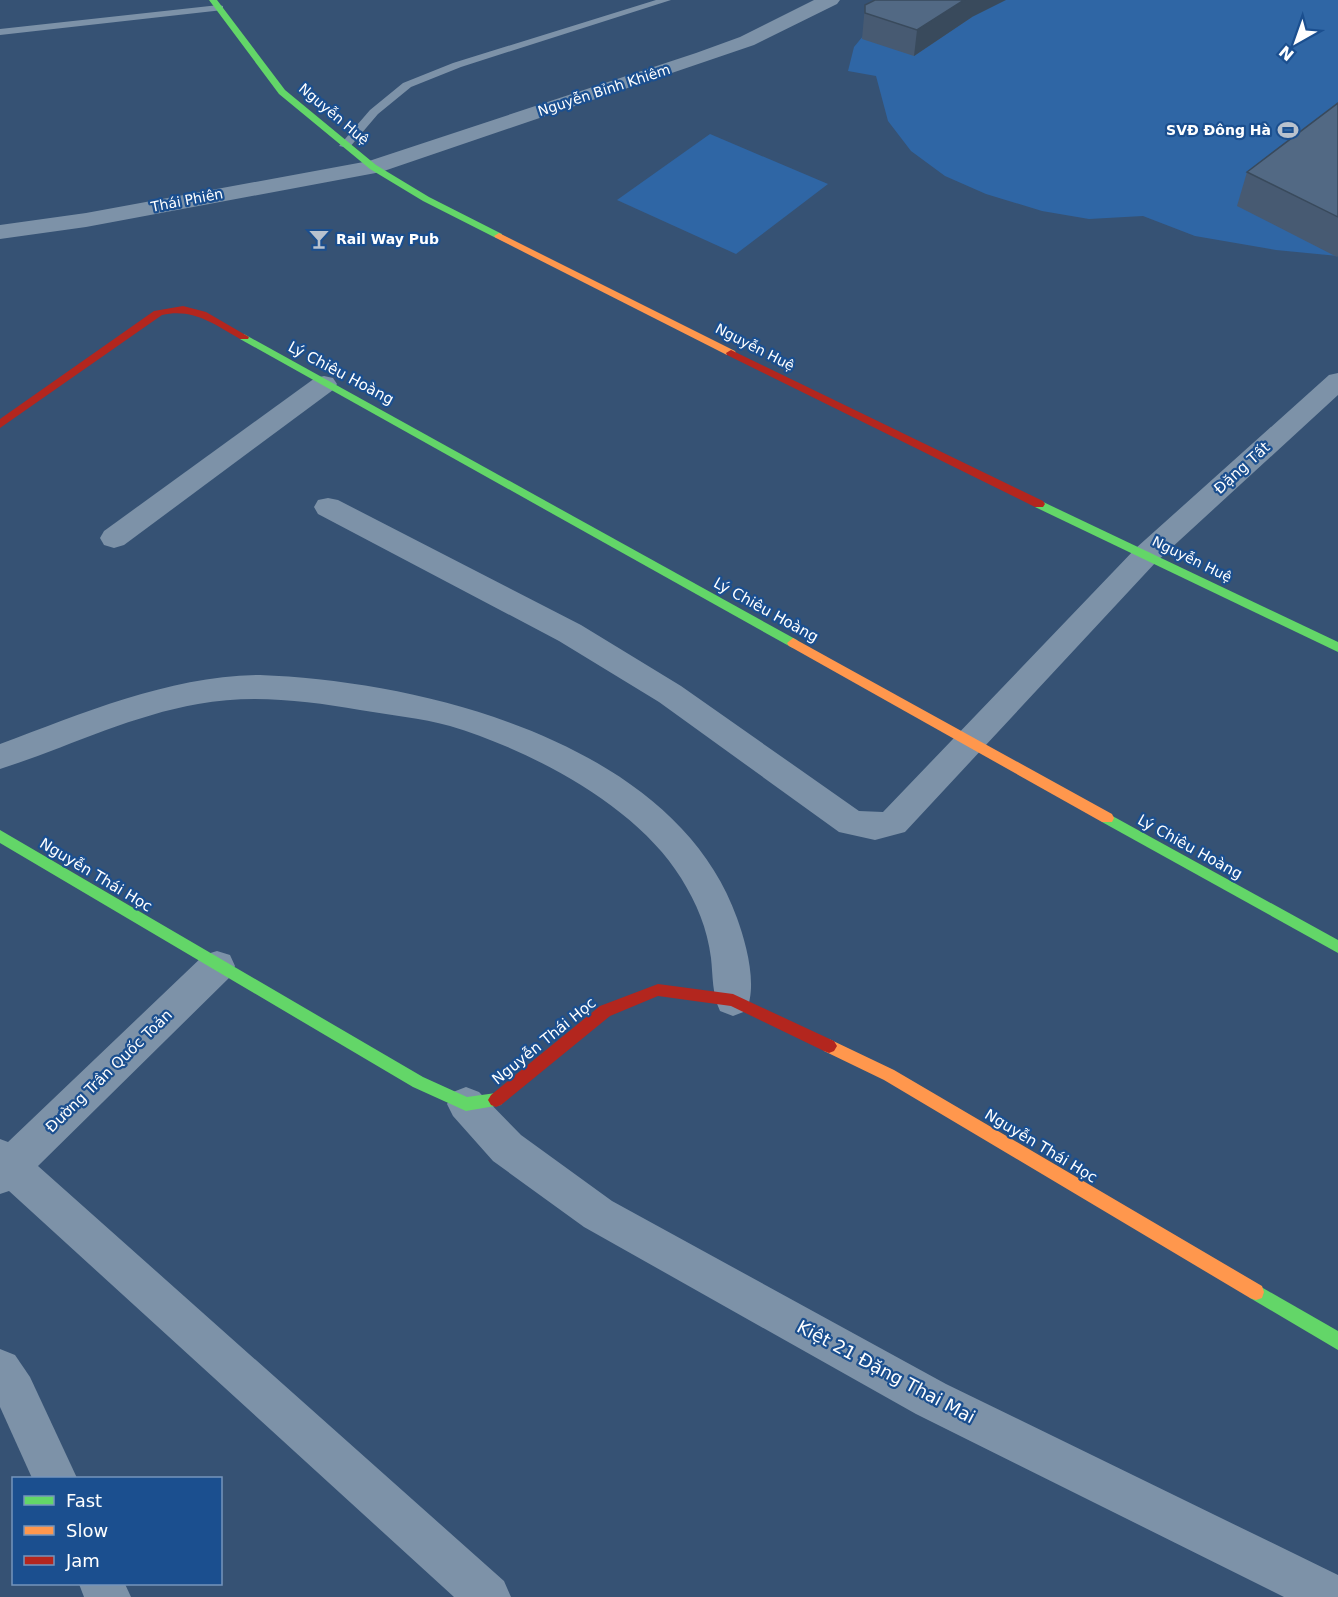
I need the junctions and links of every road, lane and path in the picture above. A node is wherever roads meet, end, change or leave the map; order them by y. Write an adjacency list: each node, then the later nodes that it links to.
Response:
1 (666, 0): 7 (lane)
2 (778, 0): 5 (street)
3 (830, 0): 5 (street, Nguyễn Bỉnh Khiêm)
4 (216, 4): 6 (lane); 7 (street, Nguyễn Huệ)
5 (802, 14): 8 (street, Nguyễn Bỉnh Khiêm)
6 (0, 32)
7 (345, 146): 8 (street, Nguyễn Huệ)
8 (373, 167): 9 (street, Thái Phiên); 15 (street, Nguyễn Huệ)
9 (0, 232)
10 (1338, 381): 15 (street, Đặng Tất)
11 (324, 384): 12 (street, Lý Chiêu Hoàng); 14 (street); 17 (street, Lý Chiêu Hoàng)
12 (0, 424)
13 (328, 507): 17 (street, Đặng Tất)
14 (114, 538)
15 (1146, 555): 16 (street, Nguyễn Huệ); 17 (street, Đặng Tất)
16 (1338, 647)
17 (967, 742): 20 (street, Lý Chiêu Hoàng)
18 (0, 757): 22 (street)
19 (0, 836): 21 (street, Nguyễn Thái Học)
20 (1338, 947)
21 (217, 966): 23 (street, Nguyễn Thái Học); 24 (street, Đường Trần Quốc Toản)
22 (733, 1000): 23 (street, Nguyễn Thái Học); 25 (street, Nguyễn Thái Học)
23 (466, 1104): 29 (street, Kiệt 21 Đặng Thai Mai)
24 (4, 1166): 28 (street)
25 (1338, 1341)
26 (0, 1370): 27 (street)
27 (54, 1477)
28 (488, 1597)
29 (1334, 1597)

